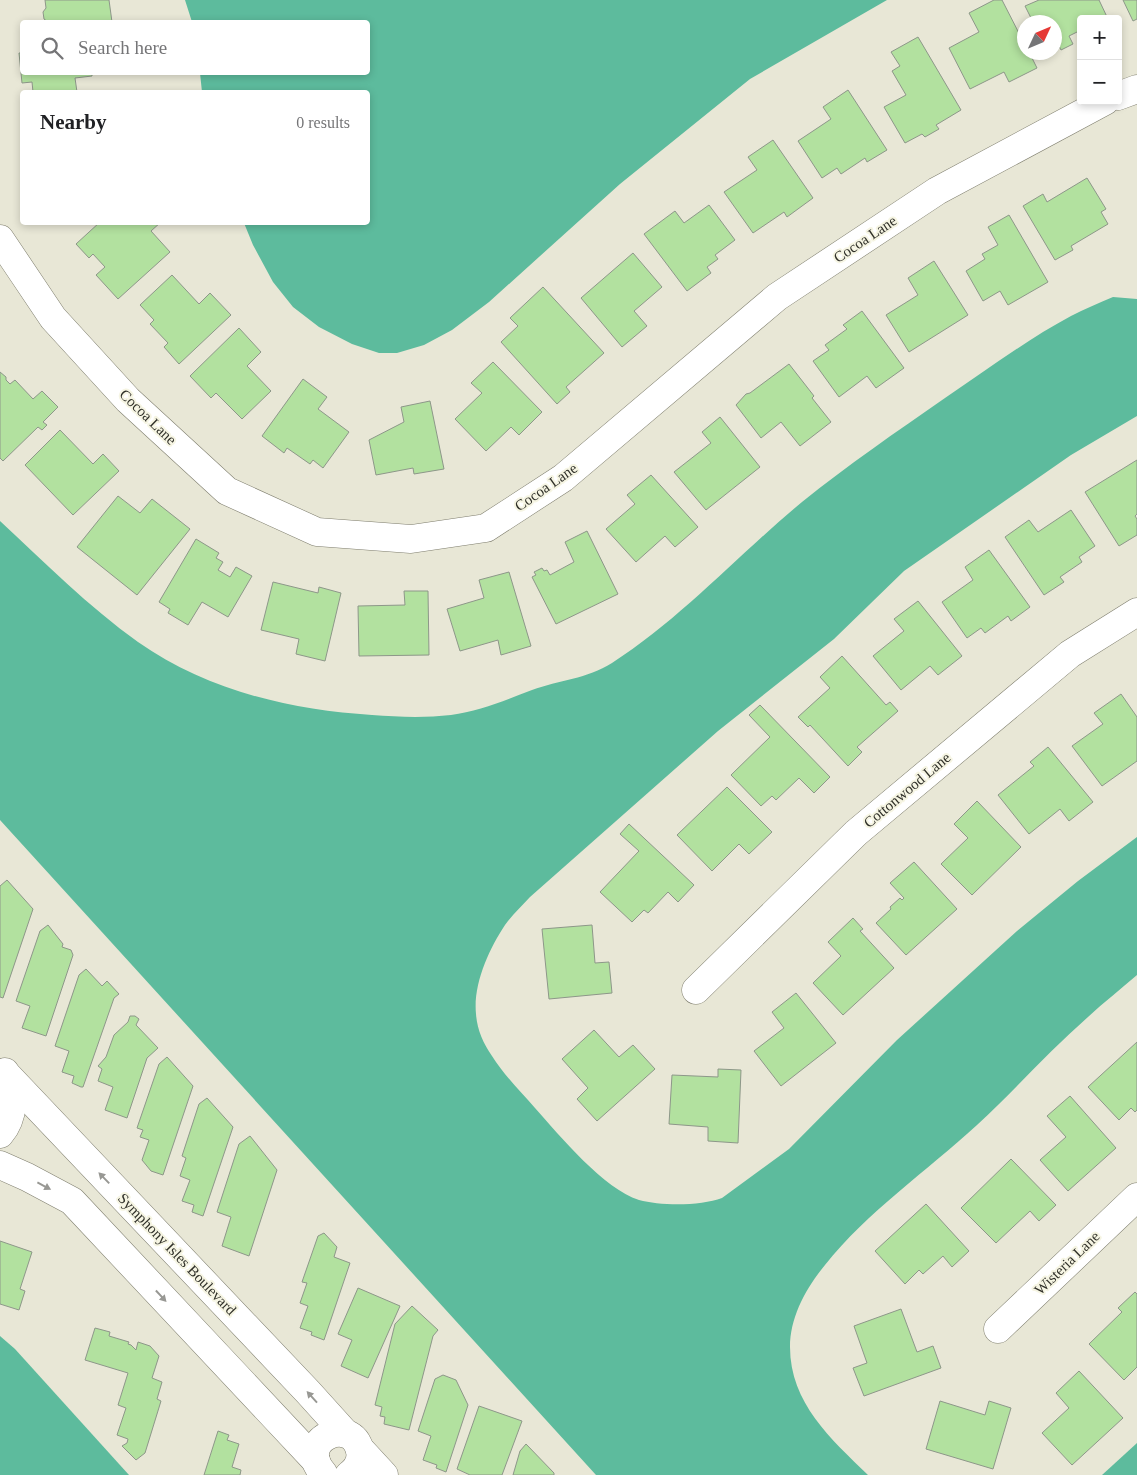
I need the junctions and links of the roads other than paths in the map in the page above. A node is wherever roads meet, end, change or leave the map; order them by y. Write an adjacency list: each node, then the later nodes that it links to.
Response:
1 (1137, 89): 2 (street)
2 (1122, 95)
3 (1097, 105): 4 (street, Cocoa Lane)
4 (0, 239)
5 (1137, 612): 6 (street, Cottonwood Lane)
6 (696, 990)
7 (4, 1070): 8 (street, Symphony Isles Boulevard); 12 (street, Symphony Isles Boulevard, one-way to 7)
8 (0, 1134)
9 (0, 1165): 13 (street, one-way to 13)
10 (1137, 1196): 11 (street, Wisteria Lane)
11 (998, 1329)
12 (352, 1441): 13 (street); 14 (street); 15 (street, Symphony Isles Boulevard)
13 (321, 1468)
14 (349, 1475)
15 (384, 1475)

